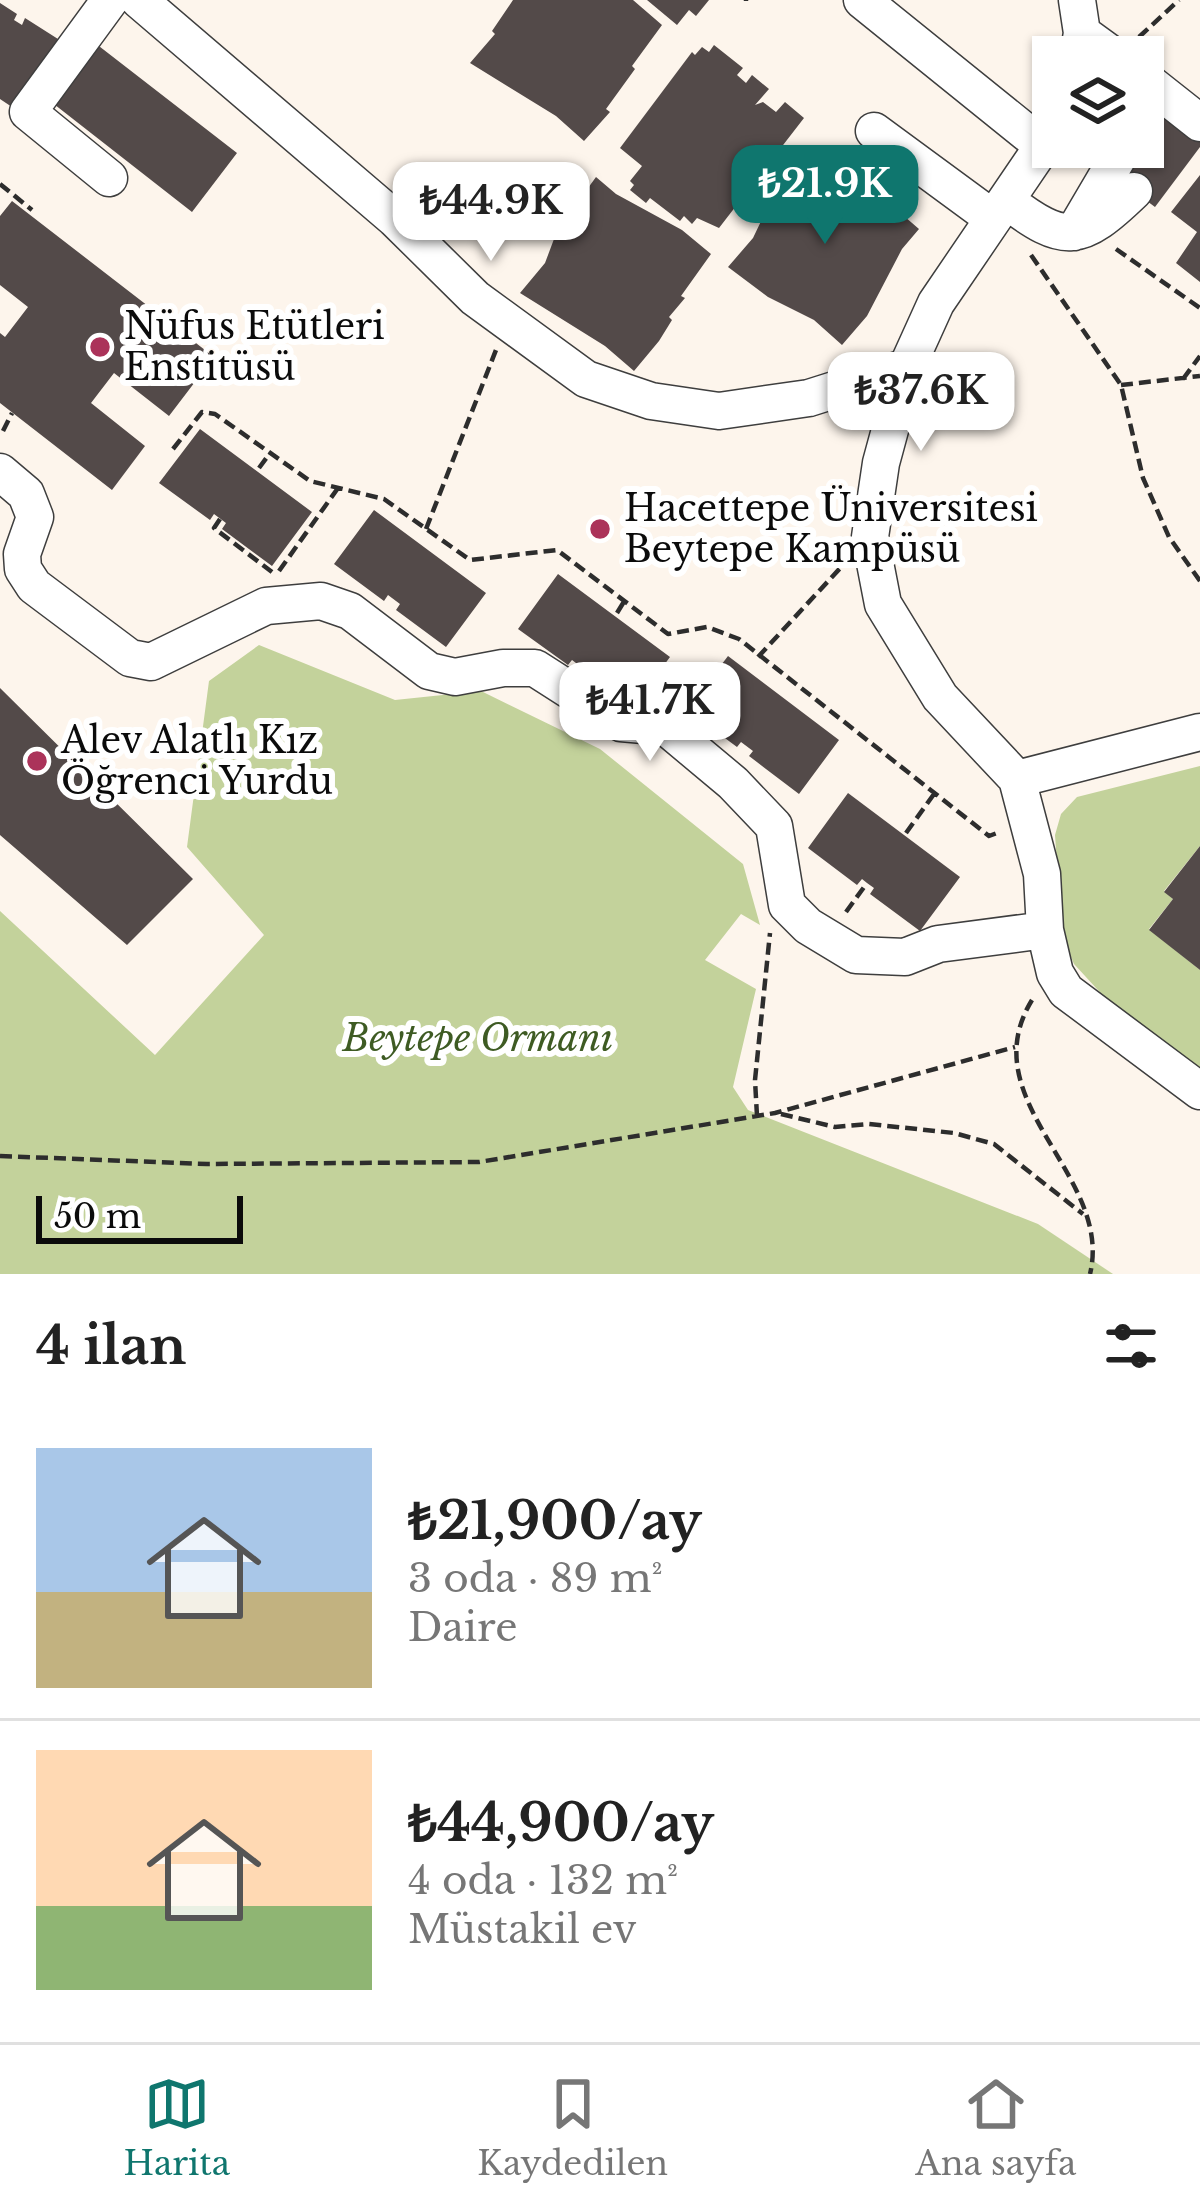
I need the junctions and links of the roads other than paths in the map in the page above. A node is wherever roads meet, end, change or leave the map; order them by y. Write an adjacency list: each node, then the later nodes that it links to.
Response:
1 (110, 0): 10 (street)
2 (139, 0): 14 (street)
3 (862, 0): 6 (street)
4 (1164, 91): 5 (street)
5 (1200, 123)
6 (1032, 126)
7 (874, 131): 12 (street)
8 (1032, 161): 12 (street)
9 (1112, 168): 13 (street)
10 (109, 178)
11 (1134, 191): 13 (street)
12 (999, 209): 13 (street); 14 (street)
13 (1075, 232)
14 (907, 367): 17 (street)
15 (0, 472): 18 (street)
16 (1200, 732): 17 (street)
17 (1017, 778): 18 (street)
18 (1045, 930): 19 (street)
19 (1200, 1091)

